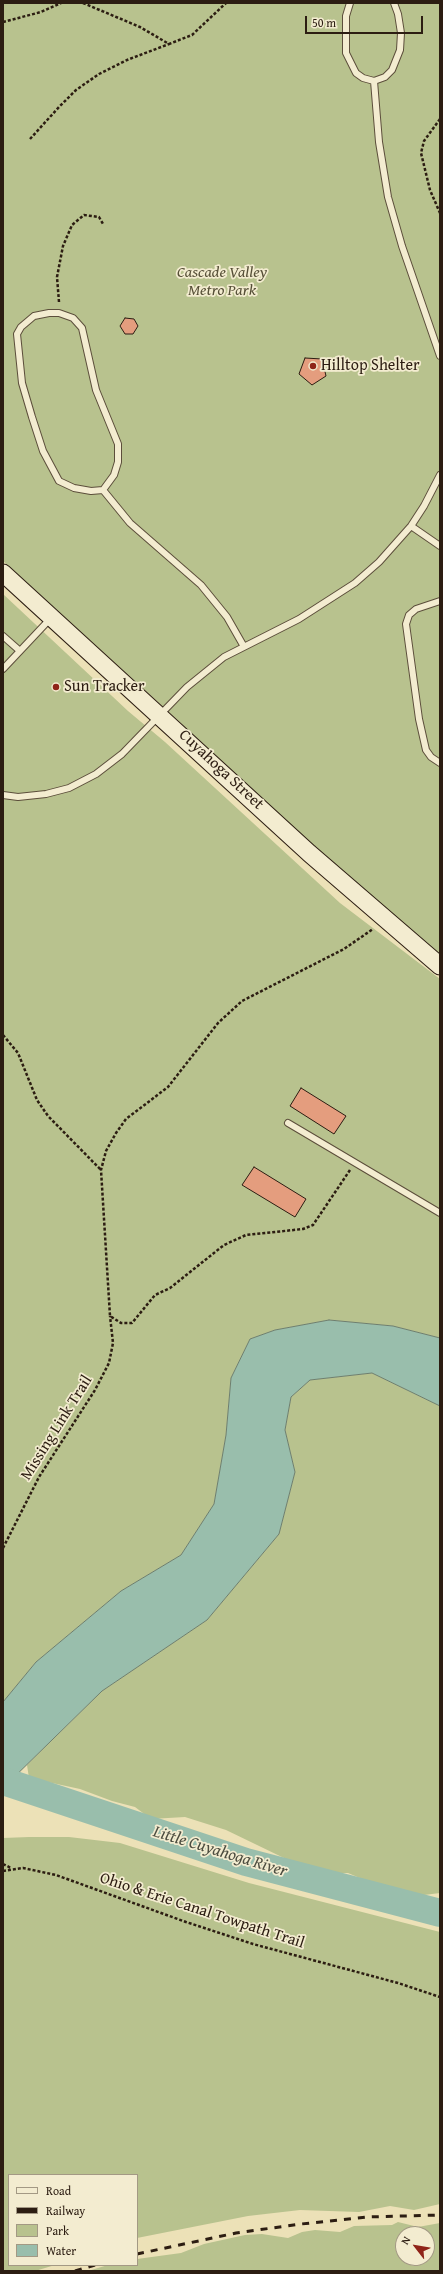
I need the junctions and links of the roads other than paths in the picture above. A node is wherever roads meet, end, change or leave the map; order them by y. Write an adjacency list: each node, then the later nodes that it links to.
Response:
1 (350, 3): 3 (lane)
2 (394, 3): 3 (lane)
3 (374, 81): 4 (lane)
4 (440, 356)
5 (440, 475): 7 (lane)
6 (102, 490): 6 (lane); 13 (lane)
7 (411, 526): 8 (lane); 13 (lane)
8 (440, 546)
9 (3, 573): 11 (street, Cuyahoga Street)
10 (440, 601): 17 (lane)
11 (51, 617): 14 (lane); 16 (street, Cuyahoga Street)
12 (3, 636): 14 (lane)
13 (244, 645): 16 (lane)
14 (20, 651): 15 (lane)
15 (3, 669)
16 (160, 715): 18 (lane); 19 (street, Cuyahoga Street)
17 (440, 763)
18 (3, 795)
19 (440, 966)
20 (288, 1123): 21 (lane)
21 (440, 1213)

